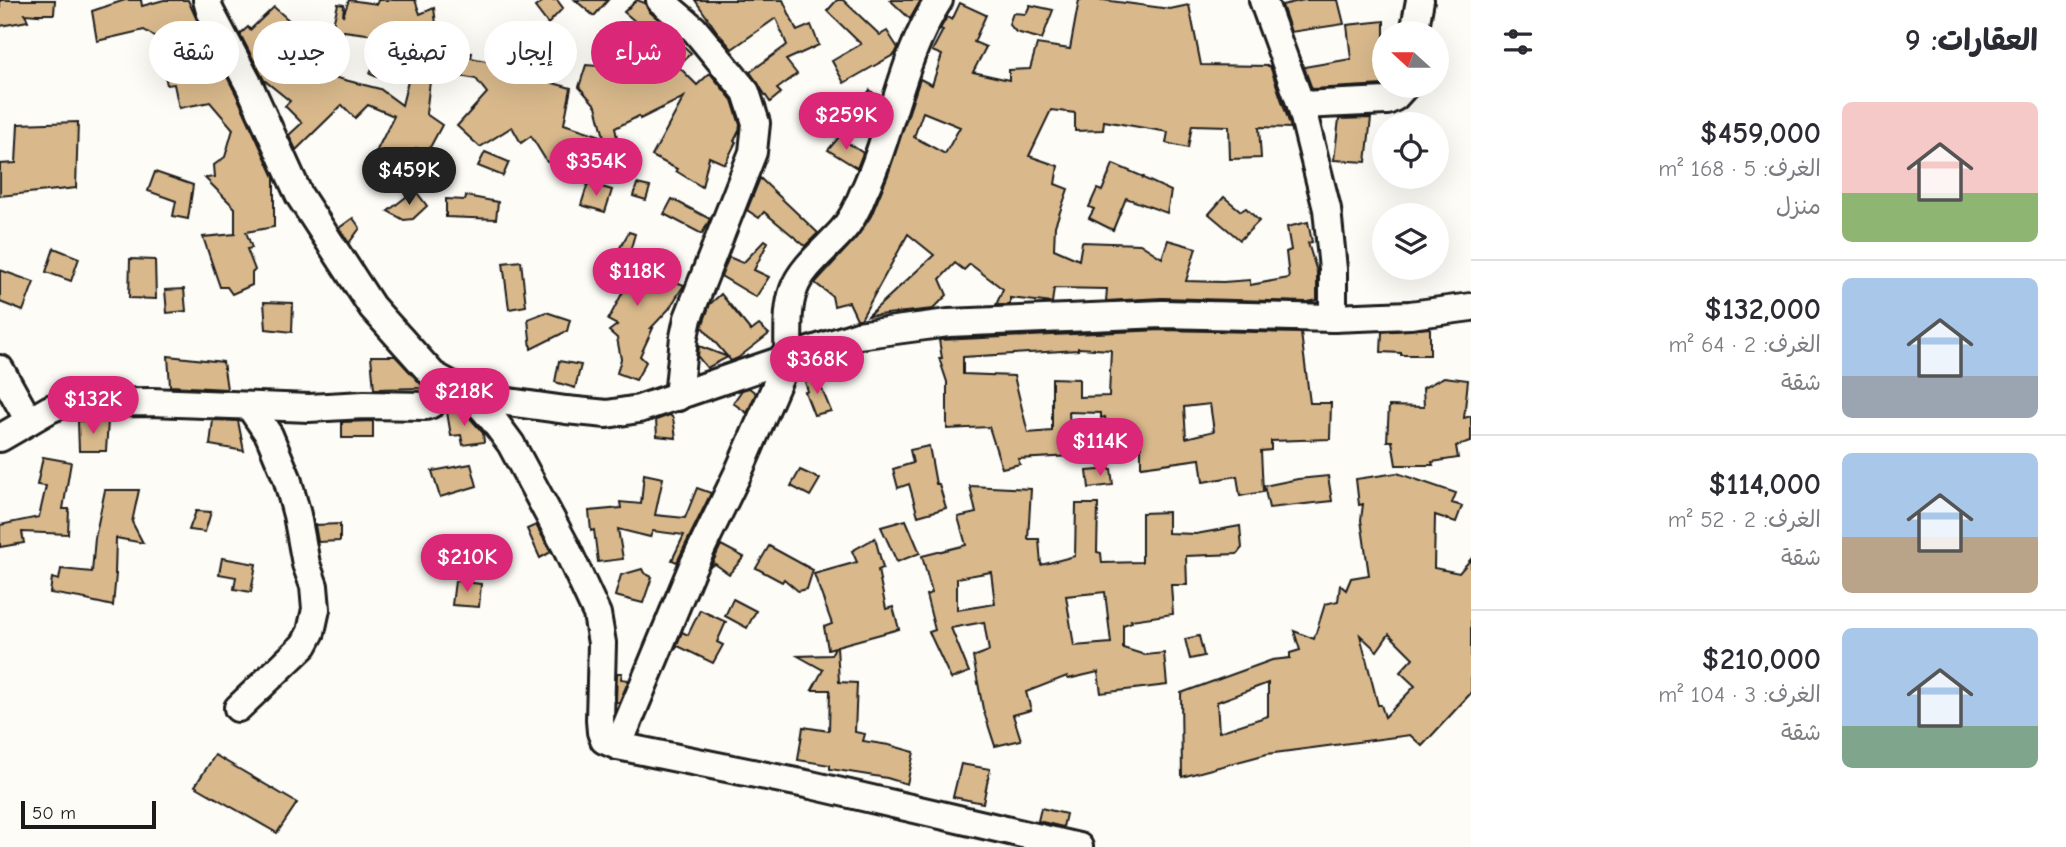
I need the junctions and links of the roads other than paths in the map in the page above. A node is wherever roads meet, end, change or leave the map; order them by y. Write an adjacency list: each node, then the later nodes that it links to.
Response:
1 (207, 0): 13 (street)
2 (660, 0): 15 (street)
3 (939, 0): 11 (street)
4 (1263, 0): 8 (street)
5 (1420, 0): 6 (street)
6 (1416, 21)
7 (1393, 98): 8 (street)
8 (1301, 105): 10 (street)
9 (1471, 307): 10 (street)
10 (1333, 318): 11 (street)
11 (788, 358): 15 (street); 20 (street)
12 (0, 369): 17 (street)
13 (442, 382): 14 (street); 16 (street)
14 (473, 397): 15 (street); 20 (street)
15 (678, 397)
16 (250, 407): 17 (street); 19 (street)
17 (29, 421): 18 (street)
18 (0, 438)
19 (238, 708)
20 (618, 746): 21 (street)
21 (1079, 847)

